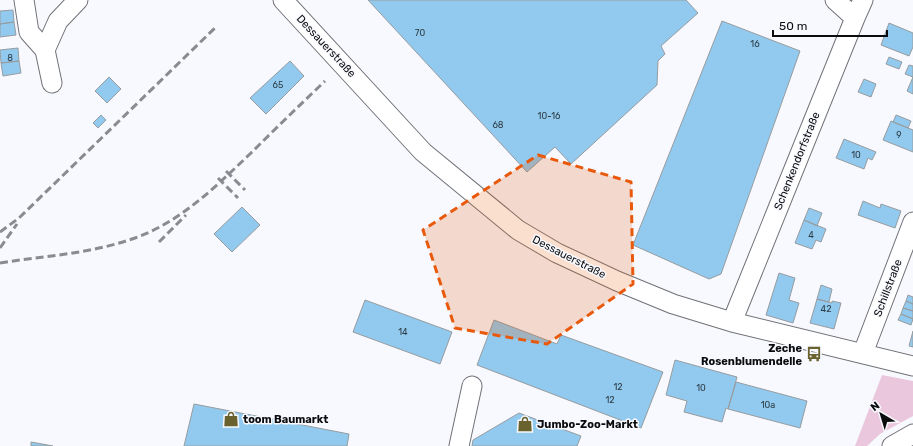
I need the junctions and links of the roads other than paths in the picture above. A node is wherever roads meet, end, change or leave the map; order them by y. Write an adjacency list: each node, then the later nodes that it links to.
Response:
1 (24, 0): 7 (street)
2 (78, 0): 7 (street)
3 (284, 0): 10 (street, Dessauerstraße)
4 (835, 0): 6 (street)
5 (863, 0): 6 (street, Schenkendorfstraße)
6 (855, 18): 10 (street, Schenkendorfstraße)
7 (44, 50): 8 (street)
8 (52, 83)
9 (913, 222): 11 (street, Schillstraße)
10 (732, 322): 11 (street, Dessauerstraße)
11 (863, 354): 12 (street, Dessauerstraße)
12 (913, 366)
13 (472, 386): 15 (street)
14 (913, 434): 16 (street)
15 (459, 446)
16 (892, 446)

